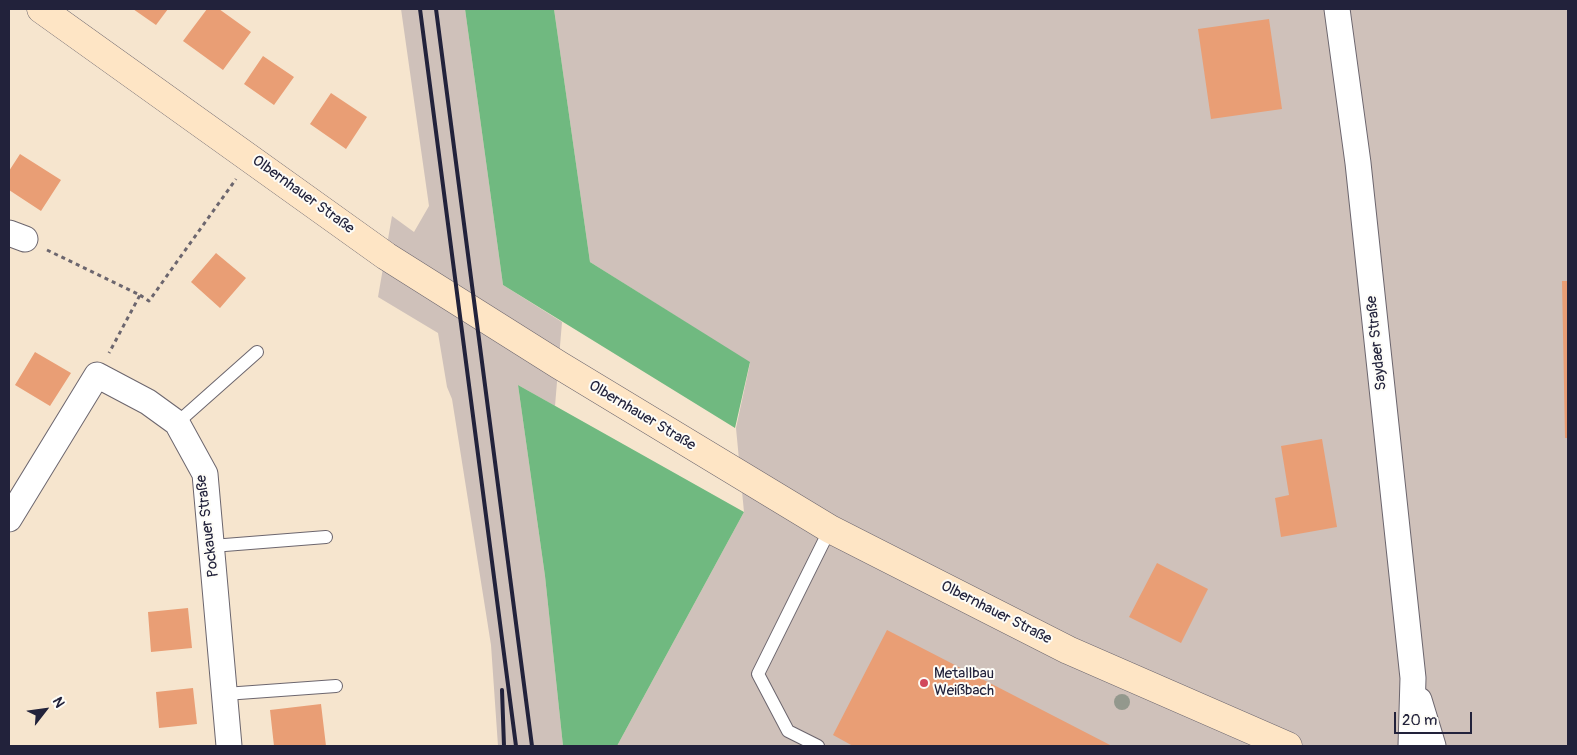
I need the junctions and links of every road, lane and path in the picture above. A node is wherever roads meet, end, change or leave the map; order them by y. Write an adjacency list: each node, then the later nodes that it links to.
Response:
1 (41, 9): 10 (street, Olbernhauer Straße)
2 (1337, 9): 13 (street, Saydaer Straße)
3 (234, 182): 5 (path)
4 (17, 236): 5 (path)
5 (140, 295): 7 (path)
6 (256, 352): 8 (lane)
7 (97, 375): 8 (street, Pockauer Straße); 9 (street)
8 (177, 424): 12 (street, Pockauer Straße)
9 (9, 519)
10 (830, 529): 17 (lane); 18 (street, Olbernhauer Straße)
11 (326, 537): 12 (lane)
12 (212, 546): 15 (street, Pockauer Straße)
13 (1413, 678): 19 (street, Saydaer Straße); 20 (street, Saydaer Straße)
14 (336, 686): 15 (lane)
15 (225, 694): 16 (street, Pockauer Straße)
16 (230, 746)
17 (818, 746)
18 (1288, 746)
19 (1411, 746)
20 (1434, 746)

